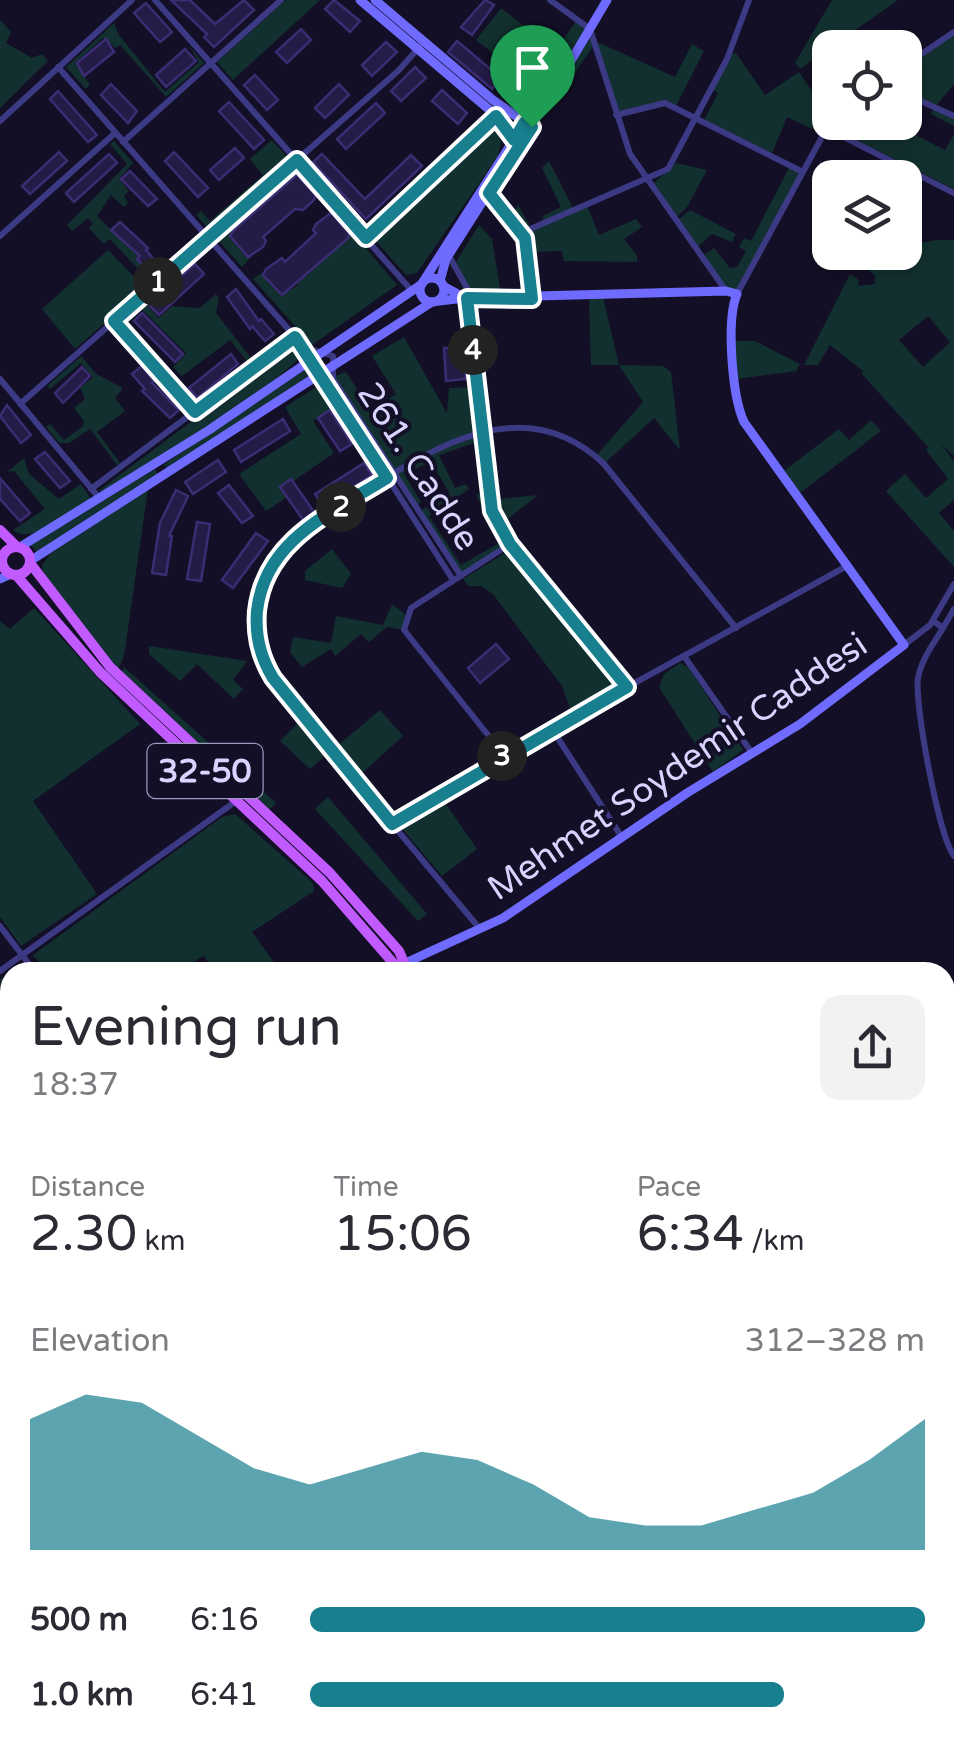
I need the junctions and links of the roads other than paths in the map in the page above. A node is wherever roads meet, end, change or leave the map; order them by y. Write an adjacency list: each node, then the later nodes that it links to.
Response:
1 (132, 0): 14 (street)
2 (156, 0): 13 (street)
3 (280, 0): 13 (street)
4 (360, 0): 11 (main road)
5 (374, 0): 11 (main road)
6 (550, 0): 9 (street)
7 (607, 0): 9 (main road)
8 (749, 0): 19 (street)
9 (590, 29): 16 (street); 21 (main road)
10 (954, 32): 12 (street)
11 (421, 46): 17 (main road); 21 (main road); 27 (street)
12 (922, 54)
13 (211, 63): 25 (street); 27 (street)
14 (58, 68): 20 (street); 22 (street, 261. Cadde)
15 (922, 102): 18 (street)
16 (616, 115): 19 (street); 29 (street)
17 (496, 116): 26 (main road); 35 (street)
18 (954, 116)
19 (696, 119): 28 (street); 29 (street)
20 (0, 121)
21 (529, 124): 26 (main road)
22 (115, 132): 25 (street, 261. Cadde); 33 (street)
23 (820, 140): 28 (street)
24 (856, 140): 31 (street)
25 (123, 142): 34 (street, 261. Cadde)
26 (517, 143): 30 (main road); 38 (main road)
27 (297, 160): 34 (street); 35 (street)
28 (803, 172): 39 (street)
29 (646, 181): 32 (street); 39 (street)
30 (489, 193): 32 (street); 36 (main road)
31 (954, 193)
32 (522, 233): 41 (street)
33 (0, 236)
34 (208, 238): 43 (street); 44 (street, 261. Cadde)
35 (366, 238): 38 (street)
36 (448, 254): 37 (main road); 40 (street)
37 (441, 284): 38 (main road); 40 (main road); 42 (main road)
38 (419, 286): 42 (main road); 46 (main road)
39 (732, 292): 41 (main road); 62 (main road)
40 (468, 299): 41 (main road); 42 (main road); 53 (street)
41 (532, 299)
42 (434, 302): 48 (main road)
43 (114, 321): 51 (street); 52 (street)
44 (295, 337): 45 (street, 261. Cadde); 52 (street)
45 (304, 347): 46 (street, 261. Cadde); 47 (street, 261. Cadde)
46 (326, 352): 47 (main road); 48 (street, 261. Cadde)
47 (312, 361): 49 (street, 261. Cadde); 56 (main road)
48 (334, 364): 49 (main road); 54 (street, 261. Cadde)
49 (319, 374): 54 (street, 261. Cadde); 61 (main road)
50 (0, 380): 51 (street)
51 (20, 404): 55 (street)
52 (195, 412): 55 (street)
53 (482, 432): 54 (street); 58 (street); 68 (street)
54 (390, 475): 64 (street, 261. Cadde); 77 (street)
55 (91, 489): 56 (street)
56 (100, 500): 59 (main road)
57 (0, 530): 59 (main road)
58 (510, 544): 64 (street); 72 (street)
59 (19, 547): 60 (main road); 61 (main road)
60 (1, 558): 63 (main road)
61 (30, 562): 63 (main road); 86 (main road, 32-50)
62 (848, 565): 68 (street); 70 (main road)
63 (9, 576): 76 (main road, 32-50)
64 (457, 578): 75 (street)
65 (954, 584): 67 (street, Mehmet Soydemir Caddesi)
66 (954, 609): 69 (street)
67 (933, 621): 69 (street); 70 (street, Mehmet Soydemir Caddesi)
68 (736, 628): 71 (street)
69 (943, 628): 79 (street)
70 (904, 645): 74 (main road, Mehmet Soydemir Caddesi)
71 (684, 656): 72 (street); 74 (street)
72 (627, 687): 73 (street)
73 (552, 729): 75 (street); 78 (street)
74 (752, 753): 78 (main road, Mehmet Soydemir Caddesi)
75 (504, 755): 77 (street)
76 (237, 800): 82 (street); 85 (main road, 32-50)
77 (392, 824): 81 (street)
78 (621, 836): 81 (main road, Mehmet Soydemir Caddesi)
79 (954, 856)
80 (0, 926): 82 (street)
81 (480, 930): 87 (main road, Mehmet Soydemir Caddesi)
82 (22, 955): 83 (street); 84 (street)
83 (12, 962)
84 (27, 962)
85 (397, 962)
86 (398, 962)
87 (417, 962)

